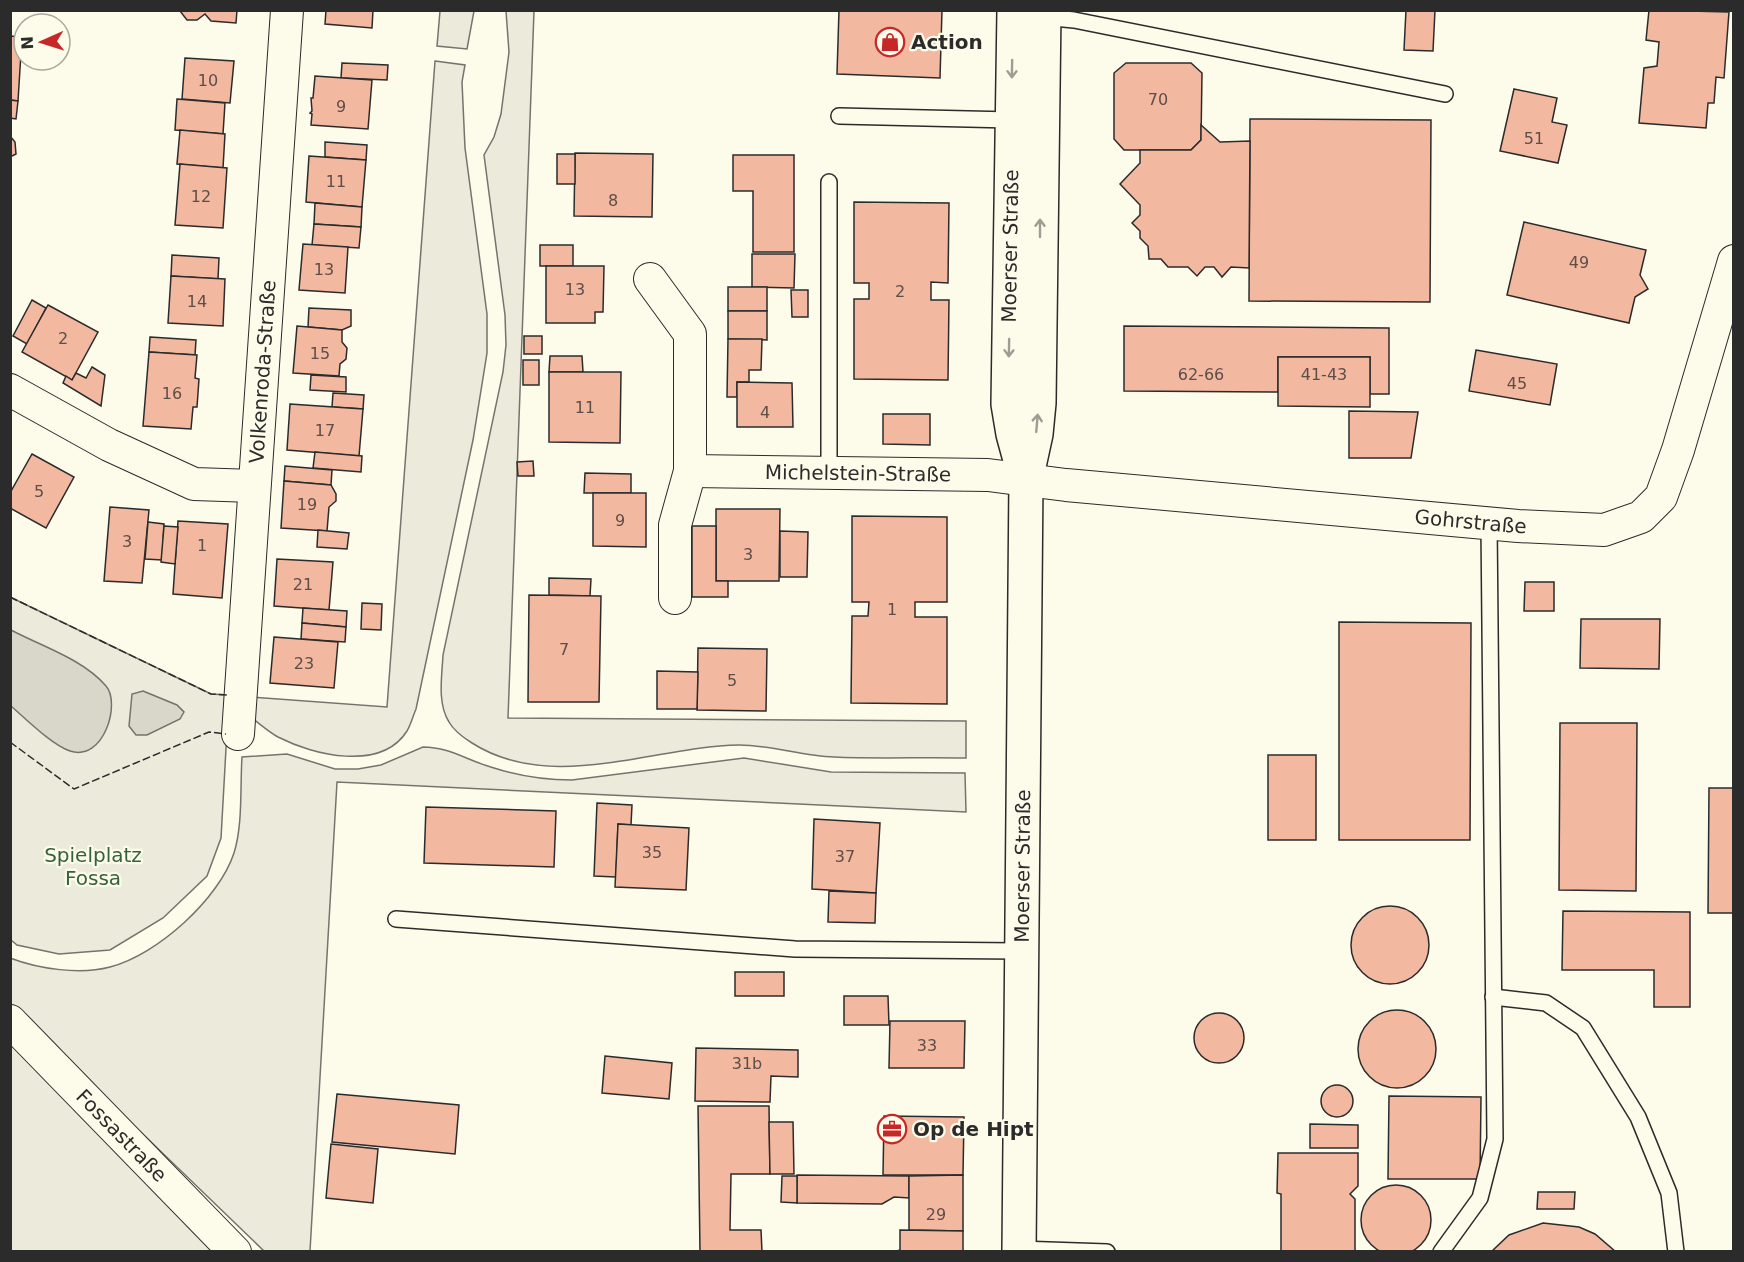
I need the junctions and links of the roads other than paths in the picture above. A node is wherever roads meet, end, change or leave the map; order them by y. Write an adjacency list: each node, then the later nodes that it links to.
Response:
1 (287, 10): 14 (street, Volkenroda-Straße)
2 (1034, 13): 3 (lane); 5 (main road, Moerser Straße, one-way to 5); 13 (main road, Moerser Straße, one-way to 2)
3 (1445, 94)
4 (839, 116): 5 (lane)
5 (1011, 120): 13 (main road, Moerser Straße, one-way to 13)
6 (829, 182): 12 (lane)
7 (1734, 261): 9 (street, Gohrstraße)
8 (650, 279): 11 (street)
9 (1724, 333): 15 (street, Gohrstraße)
10 (10, 390): 14 (street)
11 (690, 471): 12 (street, Michelstein-Straße); 16 (street)
12 (829, 473): 13 (street, Michelstein-Straße)
13 (1026, 480): 15 (street, Gohrstraße); 19 (main road, Moerser Straße)
14 (254, 486): 17 (street, Volkenroda-Straße)
15 (1489, 523): 20 (lane)
16 (675, 598)
17 (238, 734)
18 (396, 920): 19 (lane)
19 (1022, 951): 22 (main road, Moerser Straße)
20 (1493, 997): 25 (lane); 26 (lane)
21 (10, 1021): 23 (street, Fossastraße)
22 (1019, 1250): 24 (lane)
23 (235, 1251)
24 (1107, 1251)
25 (1441, 1251)
26 (1676, 1251)

